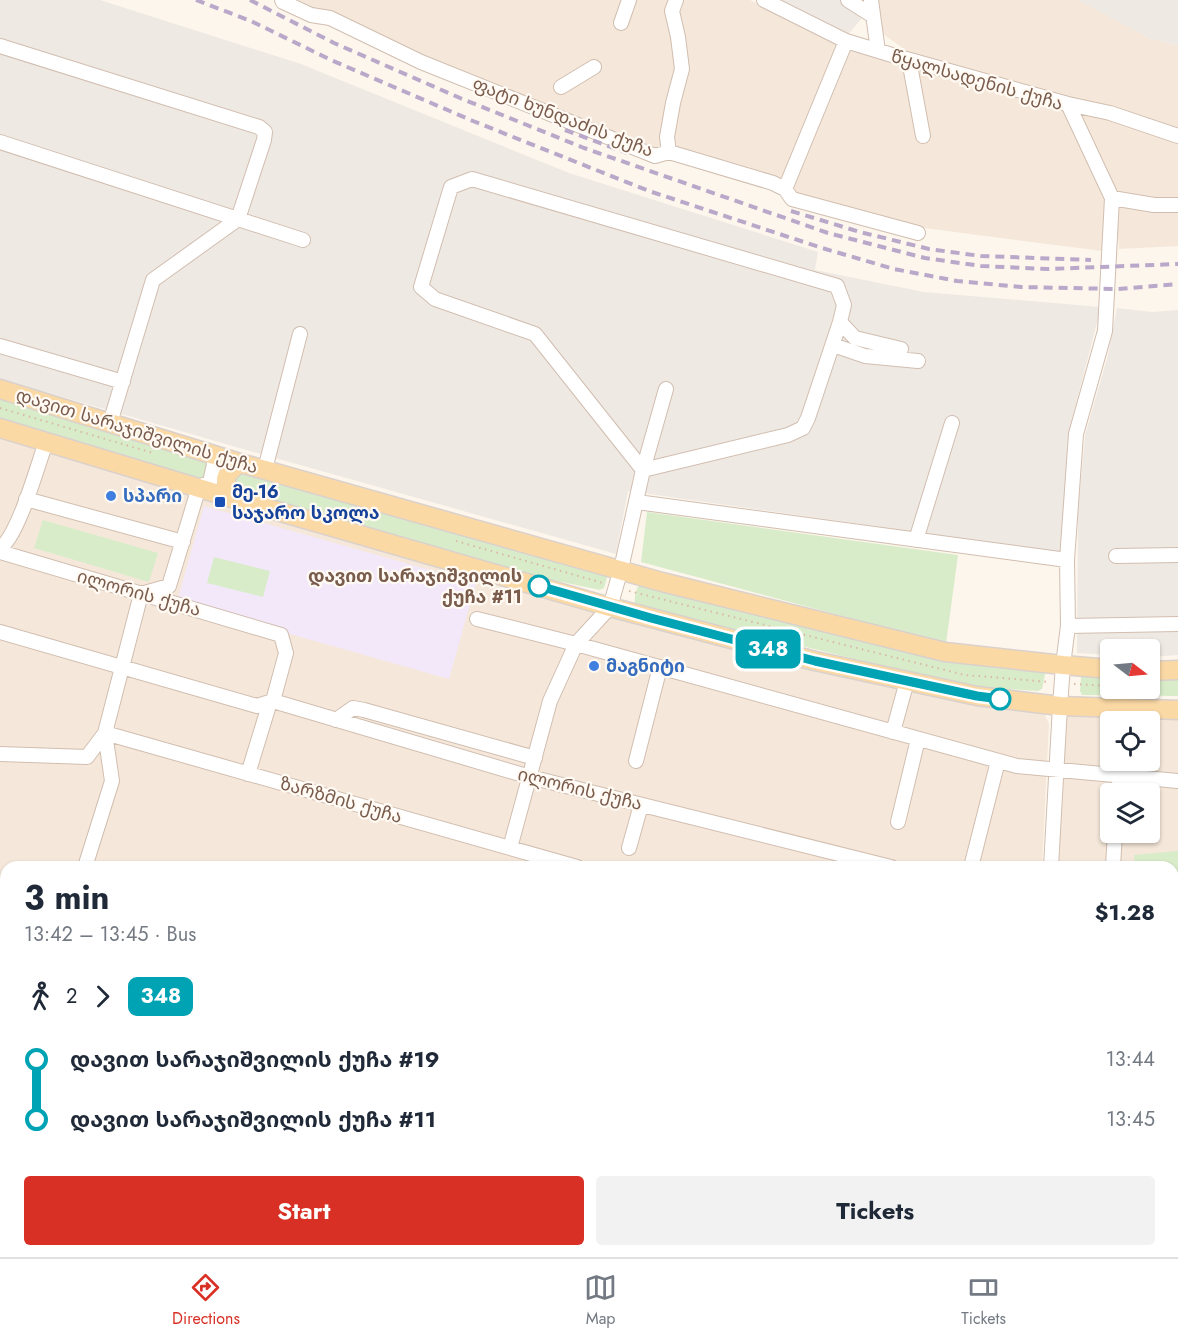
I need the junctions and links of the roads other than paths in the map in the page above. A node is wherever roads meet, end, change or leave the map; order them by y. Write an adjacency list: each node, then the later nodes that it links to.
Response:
1 (282, 0): 19 (street, ფატი ხუნდაძის ქუჩა)
2 (629, 0): 8 (street)
3 (676, 0): 19 (street)
4 (764, 0): 9 (street, წყალსადენის ქუჩა)
5 (848, 0): 7 (street)
6 (871, 0): 7 (street)
7 (873, 16): 11 (street)
8 (621, 23)
9 (846, 41): 11 (street, წყალსადენის ქუჩა); 20 (street)
10 (0, 46): 23 (street)
11 (878, 51): 12 (street, წყალსადენის ქუჩა)
12 (909, 60): 15 (street, წყალსადენის ქუჩა); 16 (street)
13 (594, 67): 14 (street)
14 (561, 87)
15 (1068, 104): 17 (street); 21 (street, წყალსადენის ქუჩა)
16 (923, 136)
17 (1178, 136)
18 (0, 142): 23 (street)
19 (669, 152): 20 (street, ფატი ხუნდაძის ქუჩა)
20 (786, 189): 24 (street, ფატი ხუნდაძის ქუჩა)
21 (1112, 198): 22 (street); 52 (street)
22 (1178, 205)
23 (238, 219): 25 (street); 32 (street)
24 (918, 233)
25 (303, 240)
26 (840, 322): 28 (street); 30 (street); 42 (street)
27 (300, 334): 41 (street)
28 (832, 345): 31 (street); 42 (street)
29 (0, 346): 32 (street)
30 (900, 349)
31 (918, 361)
32 (123, 382): 35 (street)
33 (666, 389): 42 (street)
34 (0, 390): 35 (main road, დავით სარაჯიშვილის ქუჩა)
35 (110, 423): 39 (main road, დავით სარაჯიშვილის ქუჩა)
36 (952, 423): 47 (street)
37 (0, 428): 38 (main road, დავით სარაჯიშვილის ქუჩა)
38 (46, 442): 43 (main road, დავით სარაჯიშვილის ქუჩა); 45 (street, ილორის ქუჩა)
39 (208, 453): 40 (main road, დავით სარაჯიშვილის ქუჩა); 43 (street)
40 (240, 462): 41 (main road, დავით სარაჯიშვილის ქუჩა); 44 (main road)
41 (265, 469): 53 (main road, დავით სარაჯიშვილის ქუჩა)
42 (643, 470): 46 (street)
43 (199, 488): 44 (main road, დავით სარაჯიშვილის ქუჩა); 48 (street)
44 (232, 498): 55 (main road, დავით სარაჯიშვილის ქუჩა)
45 (26, 500): 48 (street); 49 (street, ილორის ქუჩა)
46 (637, 502): 47 (street); 53 (street)
47 (916, 540): 52 (street)
48 (183, 542): 54 (street)
49 (0, 550): 54 (street, ილორის ქუჩა)
50 (1178, 555): 51 (street)
51 (1116, 556)
52 (1067, 560): 58 (street)
53 (621, 569): 55 (street); 61 (main road, დავით სარაჯიშვილის ქუჩა)
54 (141, 594): 62 (street); 68 (street, ილორის ქუჩა)
55 (610, 607): 60 (street); 67 (main road, დავით სარაჯიშვილის ქუჩა)
56 (477, 619): 60 (street)
57 (1178, 624): 58 (street)
58 (1068, 626): 61 (street)
59 (0, 632): 62 (street, ილორის ქუჩა)
60 (576, 644): 63 (street); 76 (street)
61 (1063, 665): 64 (main road, დავით სარაჯიშვილის ქუჩა); 69 (street)
62 (121, 666): 68 (street, ილორის ქუჩა); 73 (street)
63 (660, 667): 72 (street); 77 (street)
64 (1100, 668)
65 (1178, 670): 66 (main road)
66 (1160, 671)
67 (907, 681): 69 (main road, დავით სარაჯიშვილის ქუჩა); 72 (street)
68 (271, 702): 71 (street, ილორის ქუჩა); 80 (street)
69 (1060, 706): 70 (main road, დავით სარაჯიშვილის ქუჩა); 79 (street)
70 (1178, 710)
71 (336, 720): 76 (street); 82 (street, ილორის ქუჩა)
72 (892, 732): 74 (street)
73 (105, 733): 75 (street); 80 (street, ზარზმის ქუჩა); 90 (street)
74 (918, 739): 78 (street); 86 (street)
75 (0, 754)
76 (535, 758): 82 (street)
77 (636, 761)
78 (998, 761): 79 (street); 93 (street)
79 (1057, 769): 81 (street); 94 (street)
80 (248, 774): 88 (street, ზარზმის ქუჩა)
81 (1120, 775): 83 (street); 84 (street)
82 (530, 777): 85 (street, ილორის ქუჩა); 88 (street)
83 (1178, 781)
84 (1119, 783)
85 (640, 804): 89 (street); 92 (street, ილორის ქუჩა)
86 (898, 822)
87 (1114, 843): 95 (street)
88 (510, 848): 91 (street, ზარზმის ქუჩა)
89 (629, 848)
90 (87, 861)
91 (556, 861)
92 (867, 861)
93 (973, 861)
94 (1051, 861)
95 (1113, 861)

